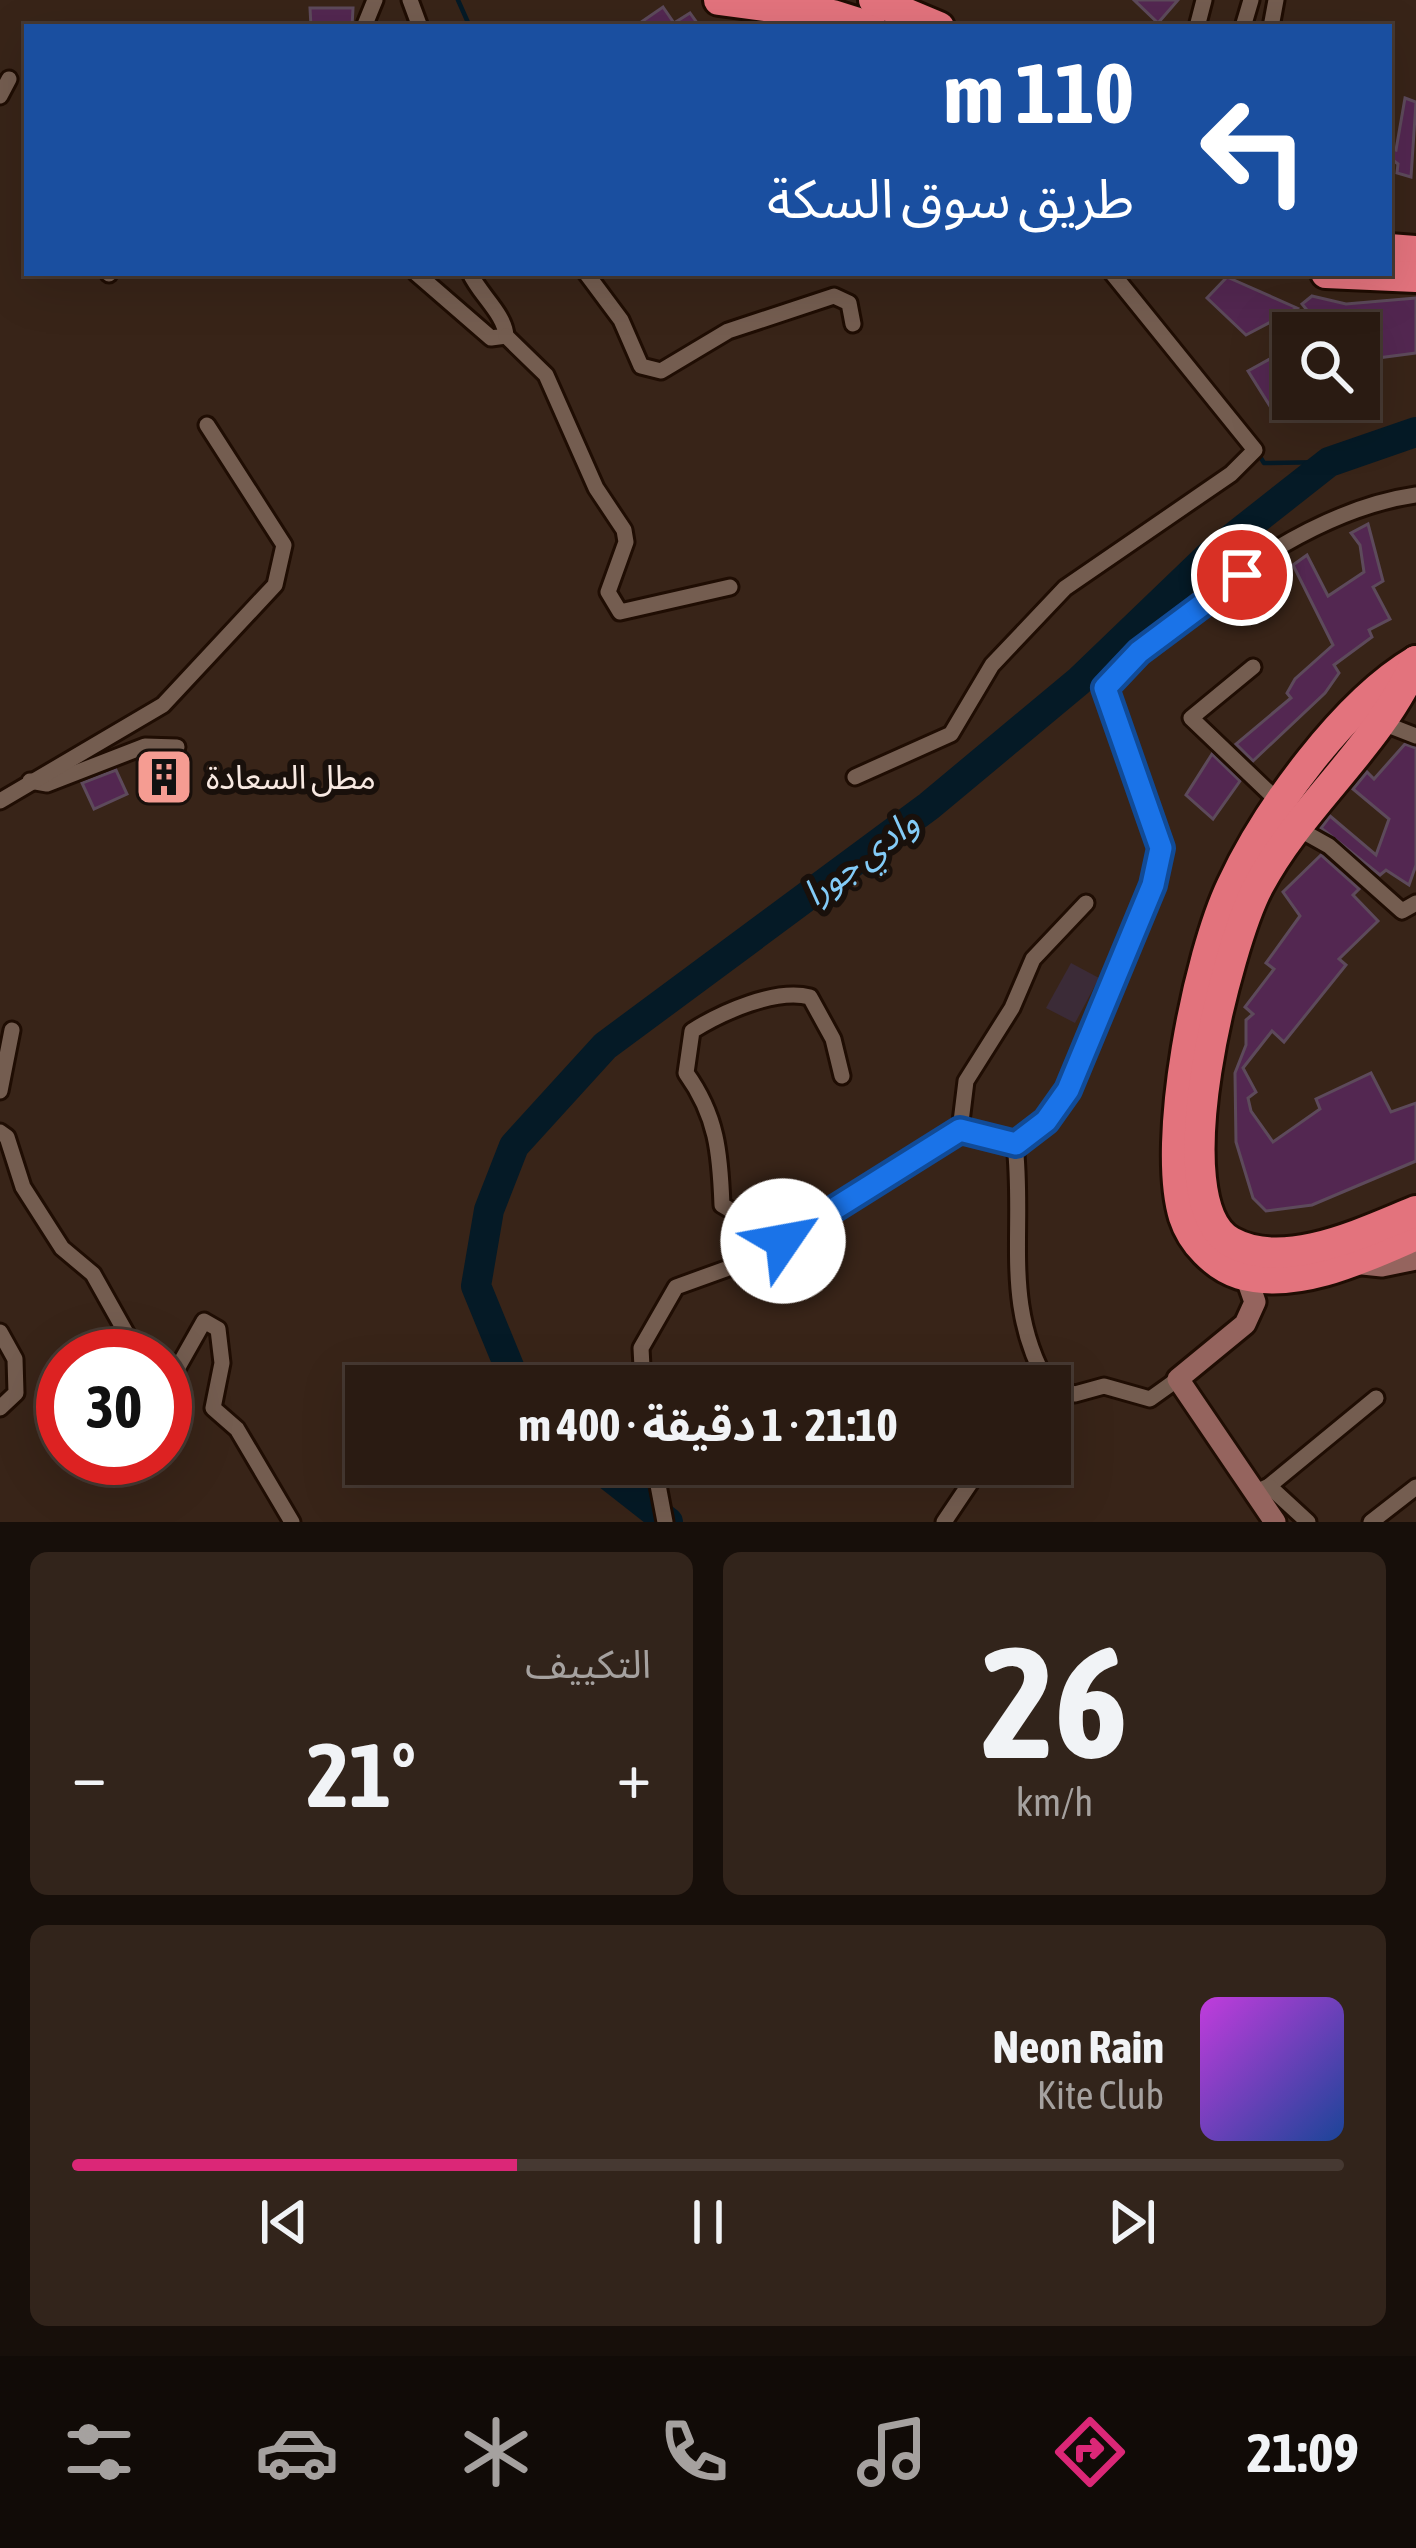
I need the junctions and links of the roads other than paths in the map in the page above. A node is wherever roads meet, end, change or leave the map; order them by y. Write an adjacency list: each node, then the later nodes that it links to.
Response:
1 (719, 0): 3 (highway)
2 (874, 0): 4 (highway)
3 (862, 24)
4 (932, 24)
5 (9, 79): 6 (street)
6 (0, 96)
7 (419, 276): 12 (street)
8 (471, 276): 12 (street)
9 (588, 276): 11 (street)
10 (1114, 276): 20 (street)
11 (853, 324)
12 (506, 335): 15 (street)
13 (207, 425): 21 (street)
14 (1416, 494): 31 (street)
15 (730, 587)
16 (1252, 667): 23 (street)
17 (1380, 722): 18 (street); 23 (highway); 23 (highway)
18 (1416, 736)
19 (177, 747): 21 (street)
20 (855, 777)
21 (30, 782): 22 (street)
22 (0, 801)
23 (1288, 815): 25 (street); 36 (highway)
24 (1087, 903): 29 (street)
25 (1416, 903)
26 (12, 1030): 28 (street)
27 (842, 1076): 34 (street)
28 (0, 1091)
29 (960, 1130): 31 (street); 34 (street)
30 (0, 1132): 38 (street)
31 (1016, 1144): 42 (street)
32 (1416, 1211): 36 (highway)
33 (1416, 1235): 37 (highway)
34 (783, 1241): 41 (street)
35 (1416, 1259): 37 (street)
36 (1246, 1262): 37 (highway); 43 (street)
37 (1352, 1263)
38 (124, 1329)
39 (0, 1332): 46 (street)
40 (192, 1342): 51 (street)
41 (642, 1365)
42 (1040, 1365)
43 (1178, 1379): 44 (street); 50 (street)
44 (1071, 1393)
45 (1376, 1398): 50 (street)
46 (0, 1408)
47 (658, 1485): 52 (street)
48 (969, 1485): 53 (street)
49 (1416, 1487): 56 (street)
50 (1263, 1488): 54 (street); 55 (street)
51 (292, 1522)
52 (665, 1522)
53 (944, 1522)
54 (1275, 1522)
55 (1308, 1522)
56 (1371, 1522)

